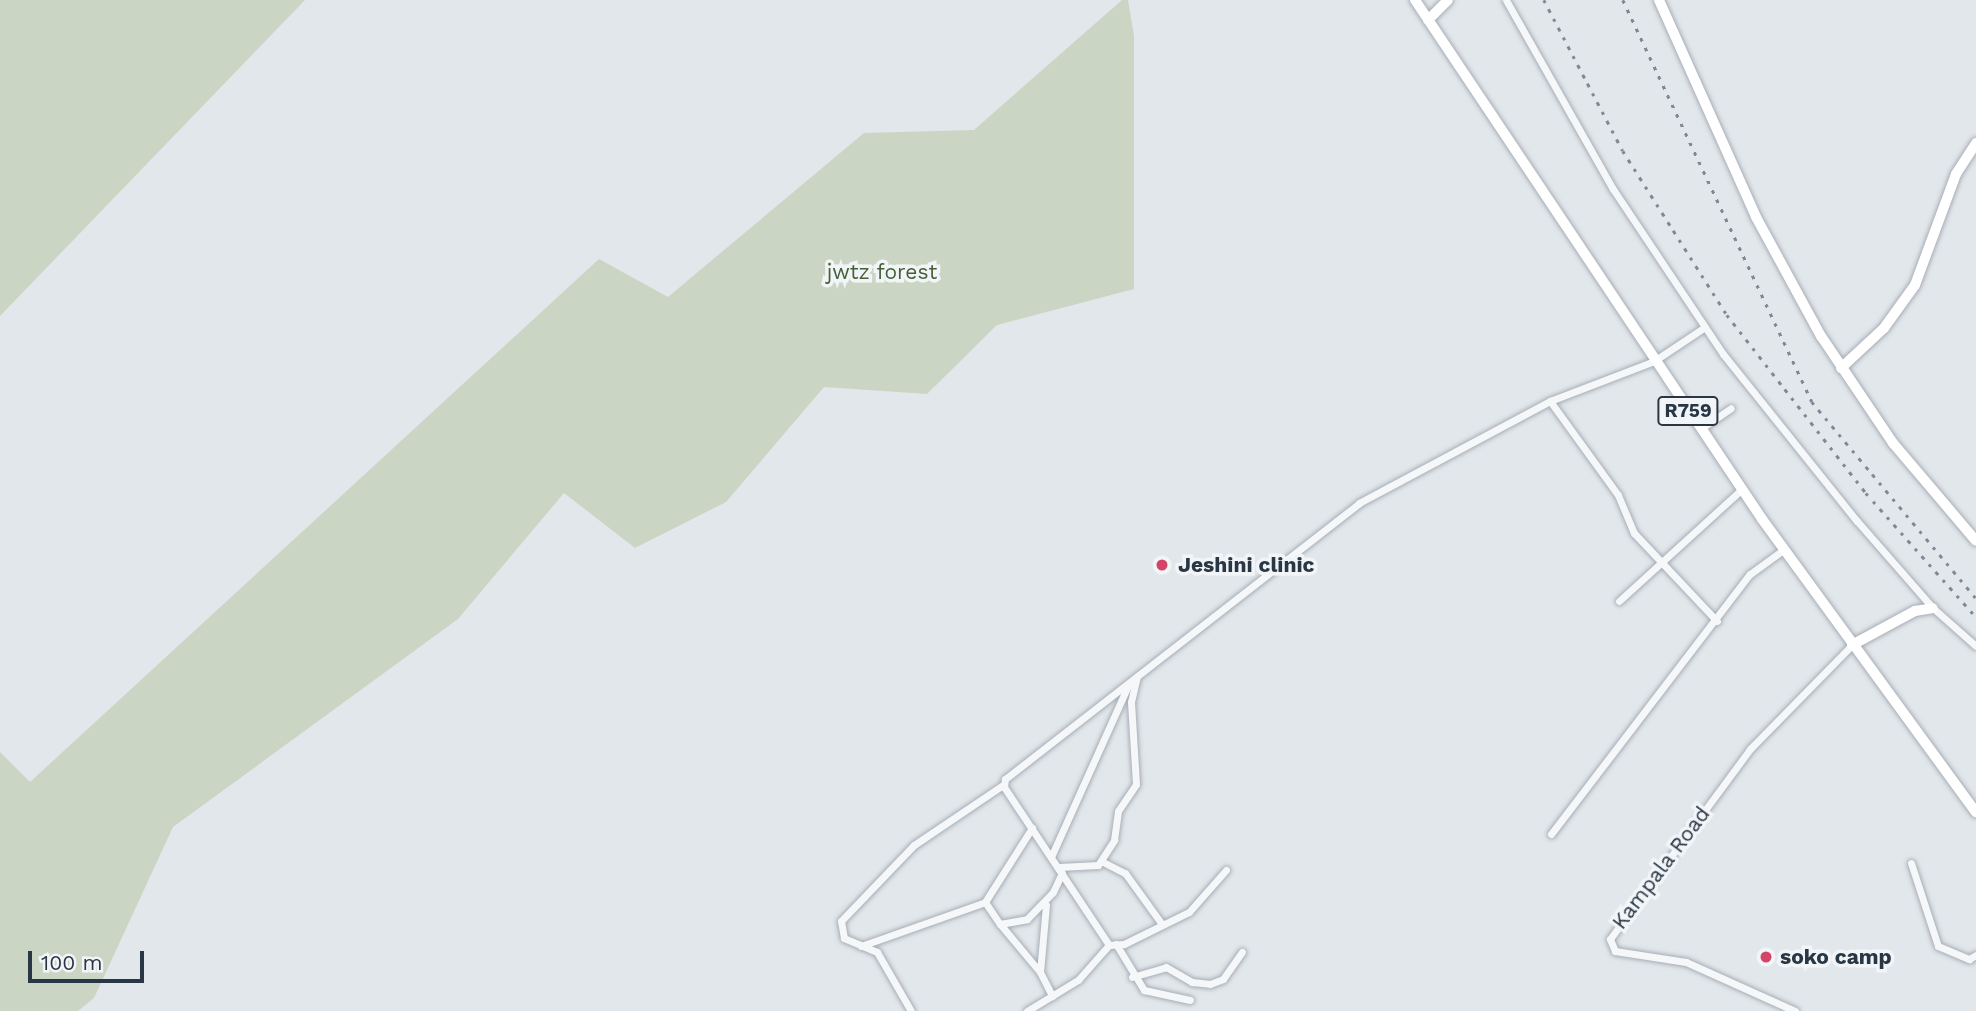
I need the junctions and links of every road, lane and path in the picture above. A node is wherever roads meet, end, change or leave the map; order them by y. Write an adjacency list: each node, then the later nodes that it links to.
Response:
1 (1415, 0): 5 (street, R759)
2 (1448, 0): 5 (street)
3 (1506, 0): 7 (street)
4 (1659, 0): 9 (street)
5 (1428, 20): 8 (street, R759)
6 (1976, 143): 9 (street)
7 (1705, 327): 8 (street); 18 (street)
8 (1654, 361): 10 (street); 12 (street, R759)
9 (1841, 368): 14 (street)
10 (1550, 401): 16 (street); 22 (street)
11 (1731, 408): 12 (street)
12 (1700, 429): 13 (street, R759)
13 (1741, 490): 15 (street, R759); 16 (street)
14 (1976, 541)
15 (1783, 550): 19 (street); 20 (street, R759)
16 (1661, 564): 17 (street); 19 (street)
17 (1619, 601)
18 (1933, 608): 20 (street); 21 (street)
19 (1717, 621): 27 (street)
20 (1852, 645): 25 (street, R759); 47 (street, Kampala Road)
21 (1976, 646)
22 (1137, 676): 23 (street); 29 (street)
23 (1129, 682): 24 (street); 28 (street)
24 (1003, 785): 26 (street); 38 (street)
25 (1976, 812)
26 (1032, 828): 28 (street); 34 (street)
27 (1551, 834)
28 (1051, 857): 31 (street)
29 (1103, 862): 31 (street); 35 (street)
30 (1911, 863): 40 (street)
31 (1060, 870): 33 (street); 37 (street)
32 (1226, 870): 35 (street)
33 (1046, 901): 36 (street); 41 (street)
34 (985, 902): 36 (street); 38 (street)
35 (1161, 923): 37 (street)
36 (1000, 924): 41 (street)
37 (1113, 944): 42 (street); 43 (street)
38 (861, 946): 45 (street)
39 (1242, 952): 42 (street)
40 (1976, 955)
41 (1040, 972): 43 (street)
42 (1132, 977): 44 (street)
43 (1052, 996): 46 (street)
44 (1190, 1000)
45 (911, 1011)
46 (1027, 1011)
47 (1795, 1011)

